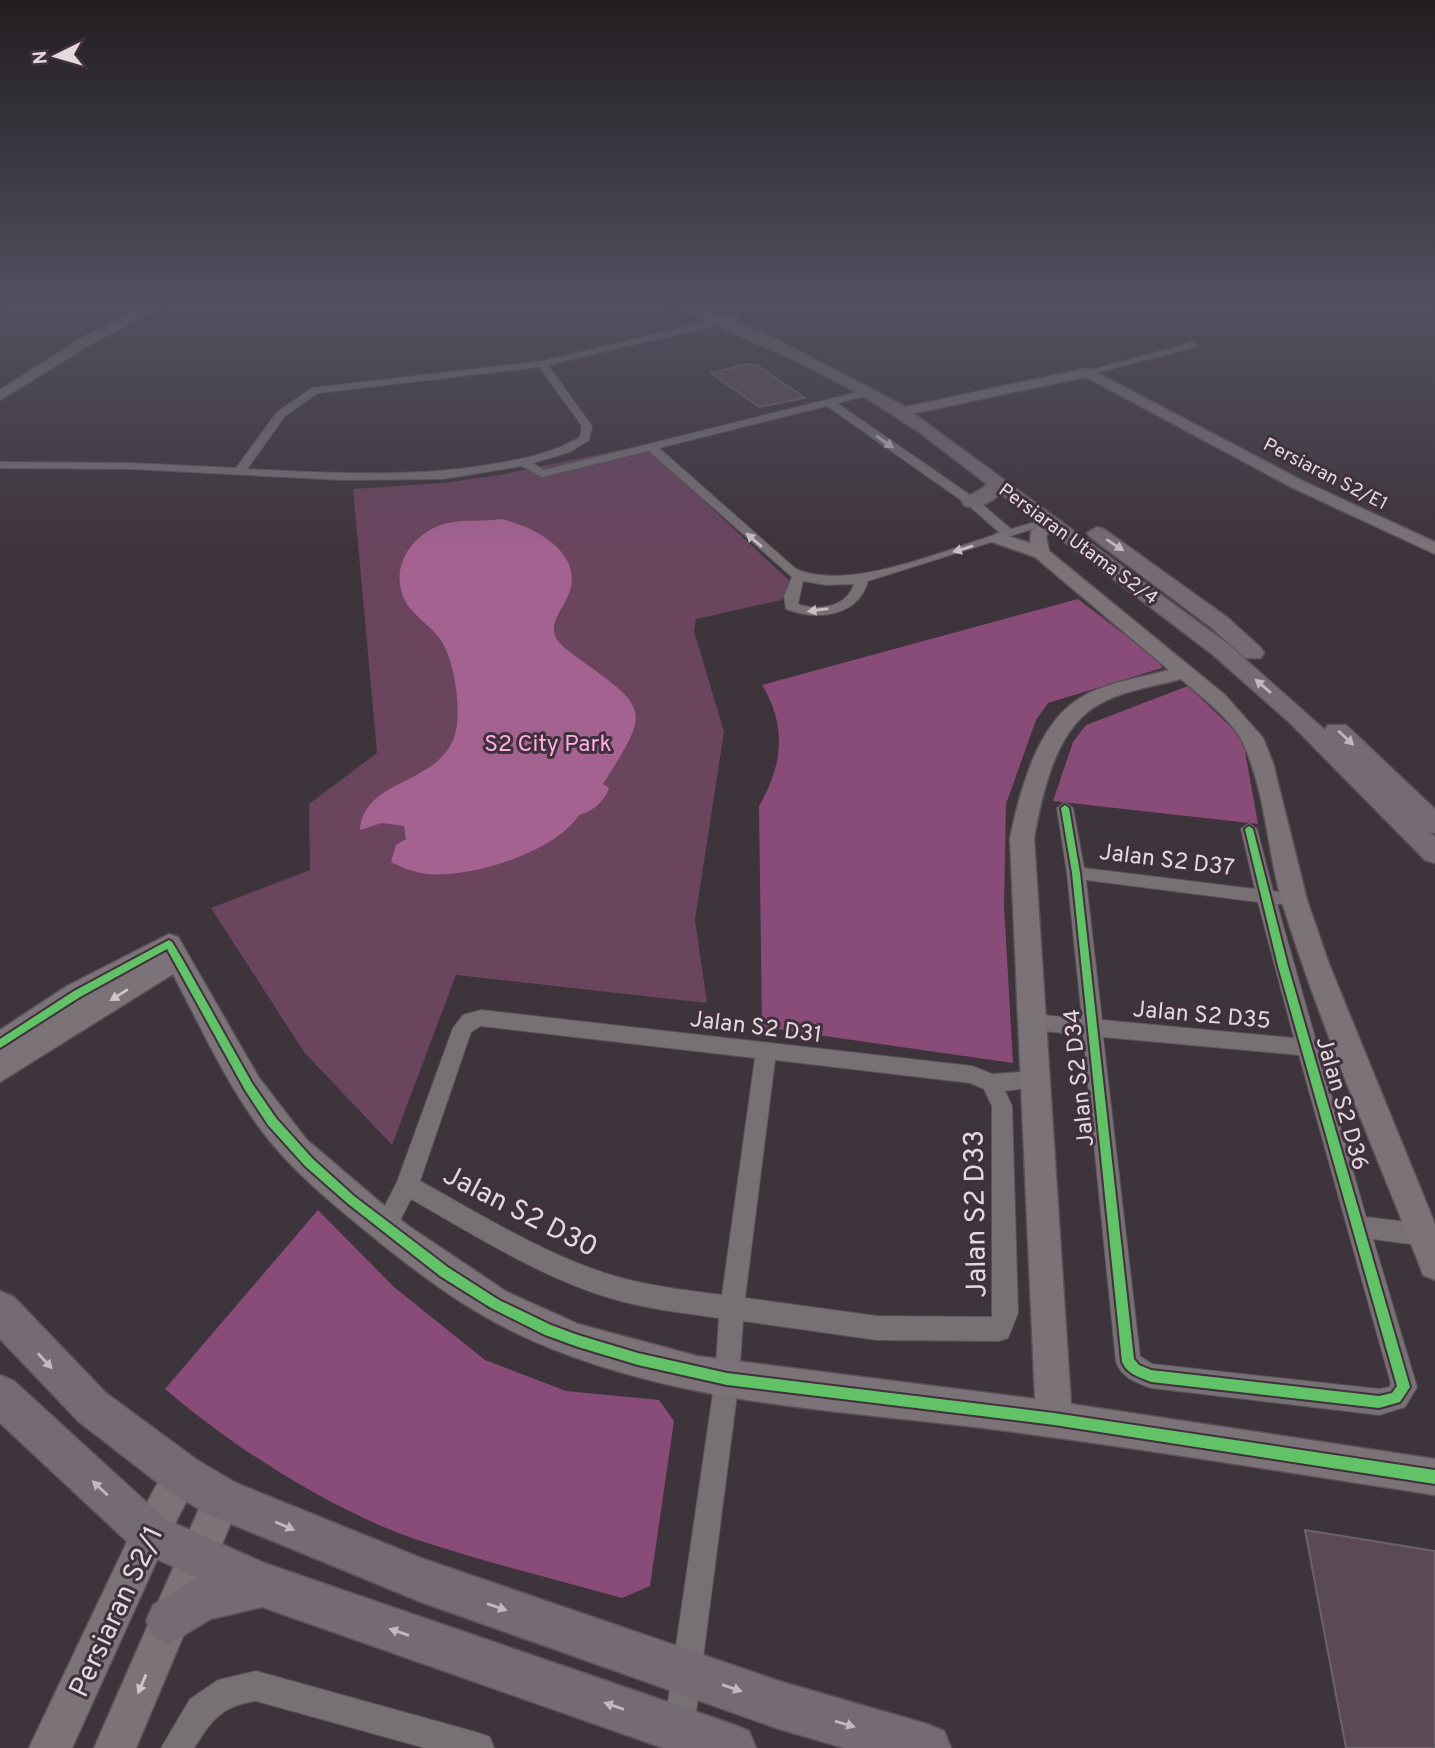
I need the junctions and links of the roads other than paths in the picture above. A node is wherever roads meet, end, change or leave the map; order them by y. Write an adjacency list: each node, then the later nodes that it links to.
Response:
1 (16, 386): 9 (street)
2 (354, 386): 15 (street)
3 (559, 386): 13 (street)
4 (860, 386): 8 (main road, Persiaran Utama S2/4)
5 (866, 386): 11 (main road, Persiaran Utama S2/4)
6 (1024, 386): 11 (street)
7 (1113, 386): 20 (street, Persiaran S2/E1)
8 (870, 392): 10 (street); 11 (main road, Persiaran Utama S2/4)
9 (0, 396)
10 (830, 403): 12 (street); 17 (street, one-way to 17)
11 (910, 410): 16 (main road, Persiaran Utama S2/4); 18 (main road, Persiaran Utama S2/4)
12 (651, 447): 13 (street); 22 (street, one-way to 12)
13 (524, 462): 15 (street)
14 (0, 466): 15 (street)
15 (239, 472)
16 (998, 483): 17 (main road); 18 (main road, Persiaran Utama S2/4)
17 (972, 502): 19 (street)
18 (1052, 512): 19 (street); 21 (street); 26 (main road, Persiaran Utama S2/4, one-way to 26); 28 (main road, Persiaran Utama S2/4, one-way to 18)
19 (1004, 536): 21 (street); 23 (street, one-way to 23)
20 (1435, 550)
21 (1041, 553): 24 (street)
22 (799, 576): 23 (street); 23 (street, one-way to 22)
23 (862, 579)
24 (1184, 671): 31 (street); 34 (street)
25 (1065, 808): 29 (street, Jalan S2 D34)
26 (1435, 824)
27 (1250, 830): 30 (street, Jalan S2 D36)
28 (1435, 853)
29 (1076, 873): 30 (street, Jalan S2 D37); 35 (street, Jalan S2 D34)
30 (1264, 895): 31 (street, Jalan S2 D37); 37 (street, Jalan S2 D36)
31 (1294, 900): 45 (street)
32 (173, 951): 36 (street); 39 (street, one-way to 39); 44 (street)
33 (470, 1021): 38 (street, Jalan S2 D31); 42 (street, Jalan S2 D30)
34 (1034, 1023): 35 (street, Jalan S2 D35); 40 (street)
35 (1092, 1030): 37 (street, Jalan S2 D35); 50 (street, Jalan S2 D34)
36 (0, 1044)
37 (1307, 1048): 43 (street, Jalan S2 D36)
38 (765, 1052): 41 (street, Jalan S2 D31); 47 (street)
39 (0, 1070)
40 (1035, 1080): 41 (street, Jalan S2 D31); 52 (street)
41 (991, 1083): 47 (street, Jalan S2 D33)
42 (407, 1185): 44 (street, Jalan S2 D30); 47 (street, Jalan S2 D30)
43 (1358, 1226): 45 (street); 50 (street, Jalan S2 D36)
44 (385, 1227): 49 (street)
45 (1424, 1235): 46 (street)
46 (1435, 1264)
47 (732, 1306): 49 (street)
48 (0, 1310): 53 (main road, one-way to 53)
49 (727, 1379): 52 (street); 60 (street)
50 (1404, 1387)
51 (0, 1395): 56 (main road, one-way to 51)
52 (1054, 1419): 54 (street)
53 (181, 1475): 55 (main road); 56 (street, Persiaran S2/1)
54 (1435, 1476)
55 (222, 1499): 57 (street, Persiaran S2/1); 60 (main road, one-way to 60)
56 (150, 1534): 57 (main road); 63 (street, Persiaran S2/1)
57 (196, 1557): 58 (main road); 59 (street, Persiaran S2/1)
58 (262, 1585): 59 (main road); 61 (main road, one-way to 58)
59 (169, 1621): 64 (street, Persiaran S2/1, one-way to 64)
60 (685, 1672): 61 (street); 67 (main road, one-way to 67)
61 (679, 1728): 66 (main road)
62 (469, 1746): 65 (street)
63 (50, 1748)
64 (115, 1748)
65 (176, 1748)
66 (732, 1748)
67 (927, 1748)

